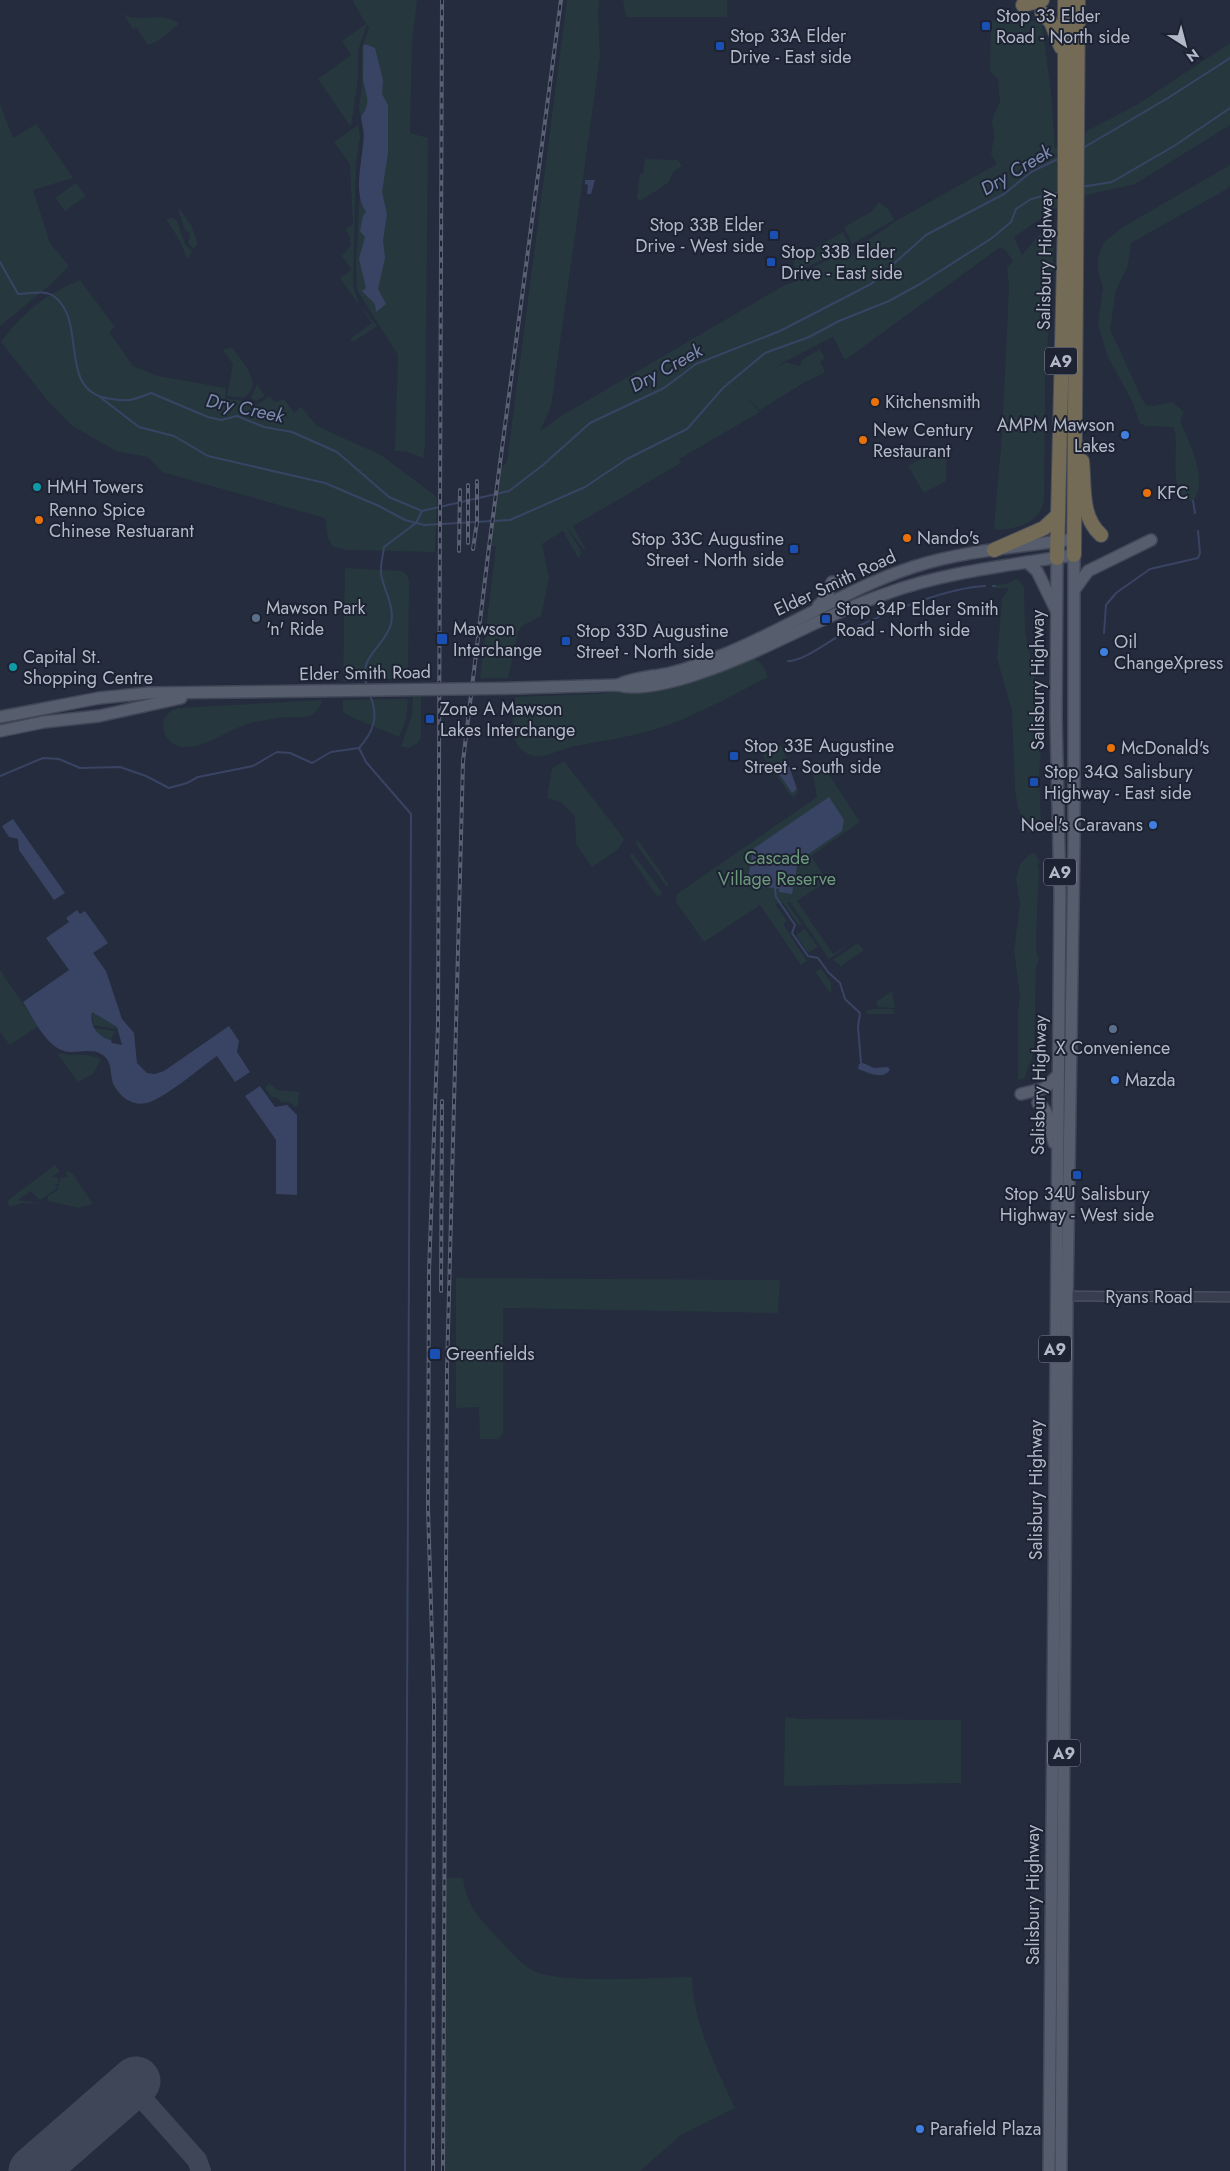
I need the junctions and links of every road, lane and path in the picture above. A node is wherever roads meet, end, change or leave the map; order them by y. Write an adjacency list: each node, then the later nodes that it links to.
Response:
1 (1023, 5): 3 (highway)
2 (1070, 5): 4 (highway, Salisbury Highway / A9); 5 (highway, Salisbury Highway / A9)
3 (1042, 6): 4 (highway)
4 (1064, 55): 5 (highway, Salisbury Highway / A9)
5 (1071, 112): 6 (highway, Salisbury Highway / A9)
6 (1072, 214): 7 (highway, Salisbury Highway / A9); 8 (highway, Salisbury Highway / A9)
7 (1075, 416): 9 (highway); 10 (highway, Salisbury Highway / A9)
8 (1057, 516): 12 (highway, Salisbury Highway / A9); 13 (highway)
9 (1101, 535)
10 (1074, 539): 12 (main road, Elder Smith Road); 14 (highway, Salisbury Highway / A9)
11 (1151, 540): 18 (main road)
12 (1057, 542): 13 (main road, Elder Smith Road); 15 (highway, Salisbury Highway / A9)
13 (994, 550): 20 (main road, Elder Smith Road)
14 (1074, 555): 15 (main road, Elder Smith Road); 18 (main road, Salisbury Highway / A9)
15 (1057, 558): 16 (main road, Elder Smith Road); 22 (main road, Salisbury Highway / A9)
16 (1027, 562): 19 (main road, Elder Smith Road); 22 (main road)
17 (832, 582): 21 (main road)
18 (1074, 590): 32 (main road, Salisbury Highway / A9)
19 (885, 593): 20 (main road); 23 (main road, Elder Smith Road)
20 (839, 598): 21 (main road, Elder Smith Road)
21 (815, 609): 24 (main road, Elder Smith Road)
22 (1057, 612): 31 (main road, Salisbury Highway / A9)
23 (764, 647): 24 (main road); 25 (main road, Elder Smith Road)
24 (740, 648): 25 (main road, Elder Smith Road)
25 (618, 686): 26 (main road, Elder Smith Road, bridge)
26 (233, 693): 27 (main road, Elder Smith Road); 28 (main road, Elder Smith Road)
27 (0, 717)
28 (44, 722): 29 (main road, Elder Smith Road); 30 (main road)
29 (0, 731)
30 (0, 738)
31 (1057, 749): 32 (main road); 33 (main road, Salisbury Highway / A9)
32 (1073, 779): 33 (main road); 34 (main road, Salisbury Highway / A9)
33 (1060, 862): 35 (main road, Salisbury Highway / A9)
34 (1071, 1027): 37 (main road); 39 (main road, Salisbury Highway / A9)
35 (1058, 1075): 36 (main road); 37 (main road, Salisbury Highway / A9)
36 (1021, 1094)
37 (1058, 1098): 39 (main road); 40 (main road, Salisbury Highway / A9)
38 (1038, 1103): 40 (main road)
39 (1070, 1114): 41 (main road, Salisbury Highway / A9)
40 (1057, 1152): 41 (main road, Salisbury Highway / A9)
41 (1061, 1296): 42 (street, Ryans Road); 43 (main road, Salisbury Highway / A9)
42 (1230, 1298)
43 (1056, 2045): 44 (main road, Salisbury Highway / A9); 45 (main road, Salisbury Highway / A9)
44 (1049, 2171)
45 (1061, 2171)

